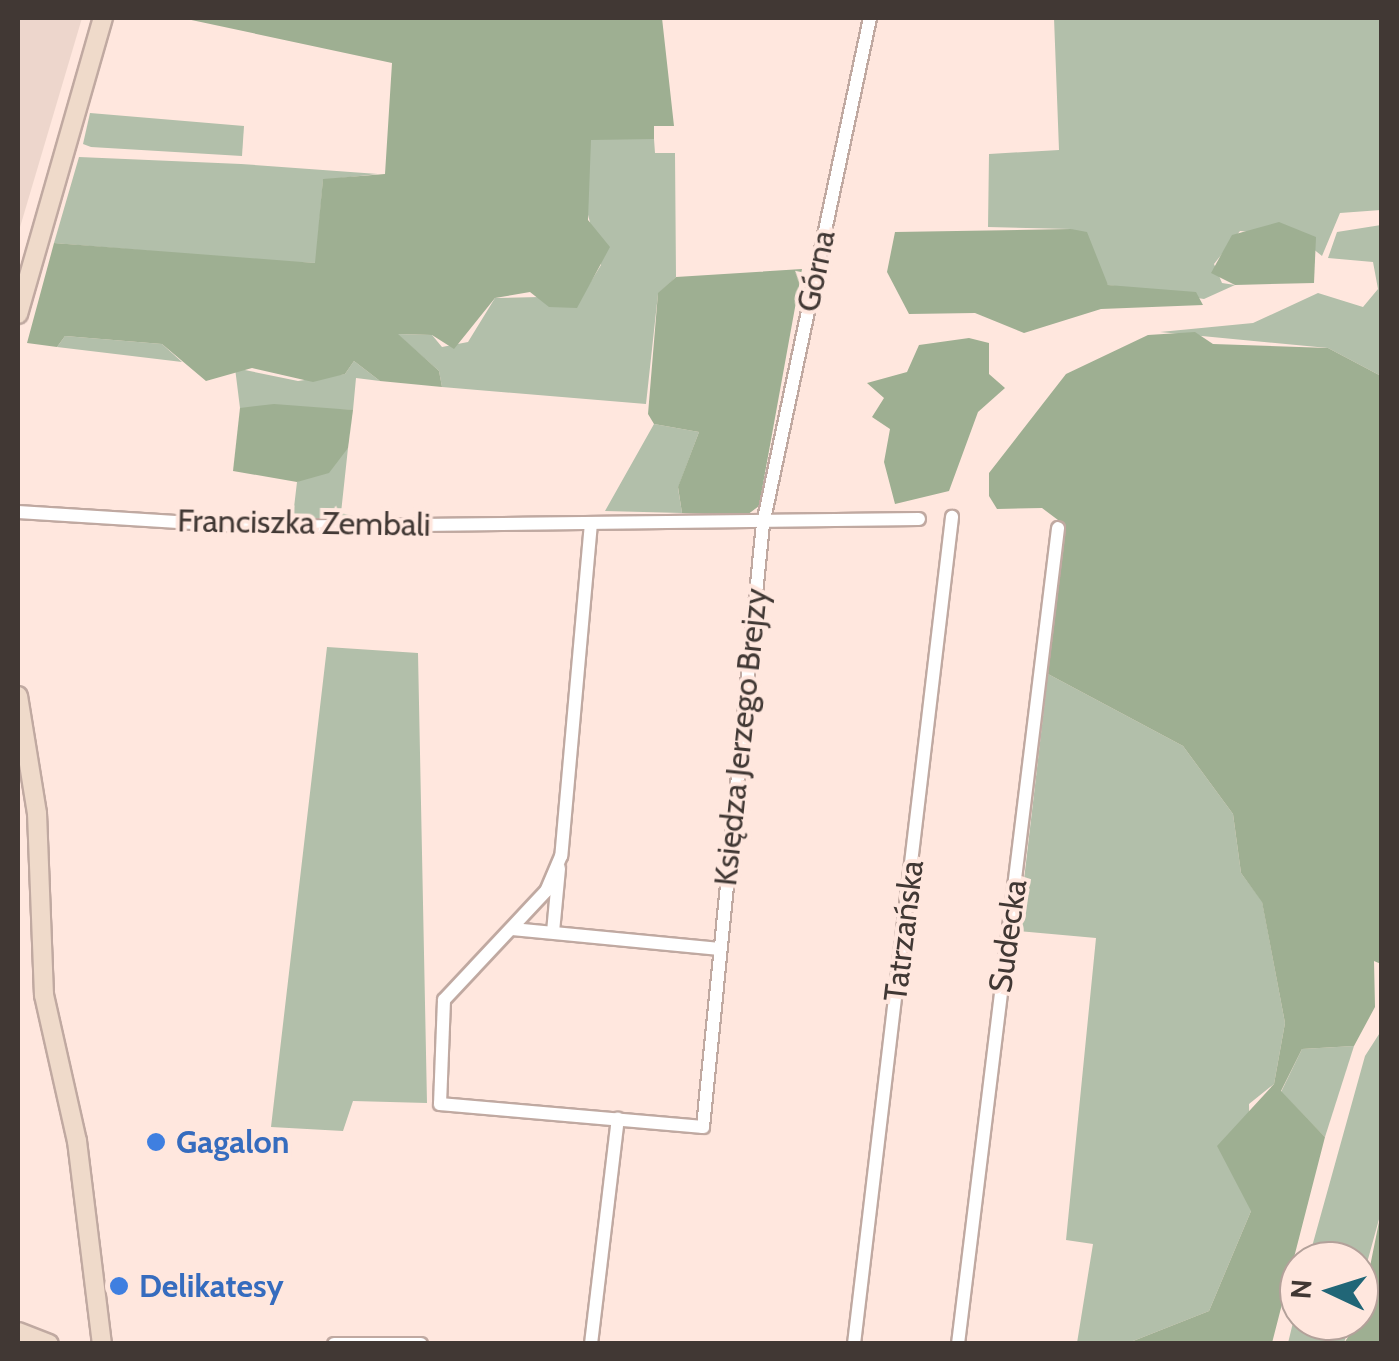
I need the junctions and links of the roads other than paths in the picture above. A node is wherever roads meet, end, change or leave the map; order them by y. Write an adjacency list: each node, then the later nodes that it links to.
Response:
1 (103, 18): 3 (street)
2 (870, 18): 8 (street, Górna)
3 (18, 314)
4 (18, 512): 7 (street, Franciszka Zembali)
5 (919, 518): 8 (street, Franciszka Zembali)
6 (952, 518): 22 (street, Tatrzańska)
7 (591, 522): 8 (street, Franciszka Zembali); 11 (street)
8 (763, 524): 14 (street, Księdza Jerzego Brejzy)
9 (1058, 528): 23 (street, Sudecka)
10 (18, 696): 18 (street)
11 (560, 856): 12 (street); 13 (street)
12 (512, 928): 13 (street); 15 (street, Księdza Jerzego Brejzy)
13 (553, 932): 14 (street)
14 (719, 950): 15 (street, Księdza Jerzego Brejzy)
15 (618, 1119): 21 (street)
16 (18, 1332): 17 (street)
17 (50, 1344)
18 (102, 1344)
19 (334, 1344): 20 (street)
20 (421, 1344)
21 (591, 1344)
22 (854, 1344)
23 (958, 1344)

